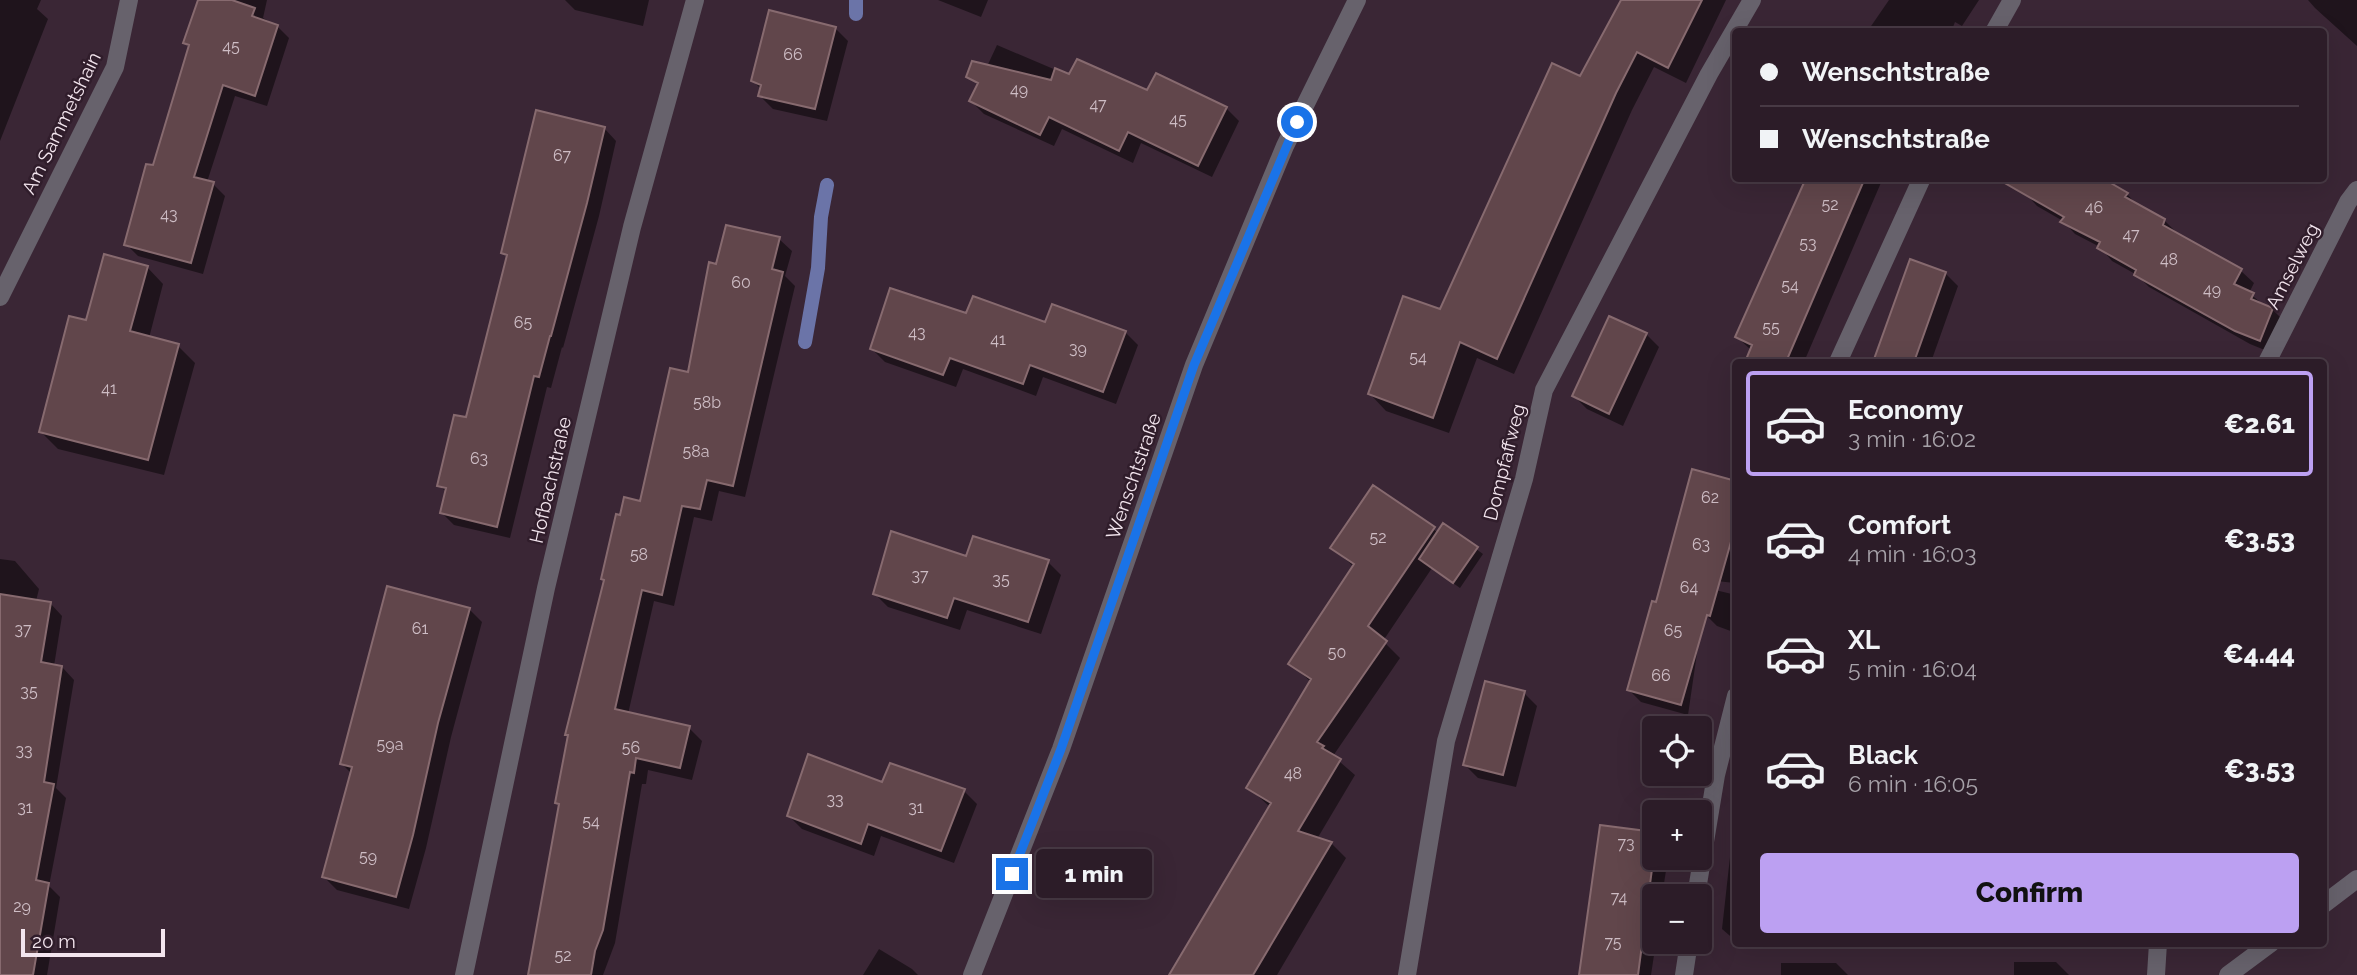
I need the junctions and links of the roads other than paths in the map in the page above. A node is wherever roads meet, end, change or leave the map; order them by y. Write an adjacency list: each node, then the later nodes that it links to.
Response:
1 (129, 0): 11 (street, Am Sammetshain)
2 (695, 0): 21 (street, Hofbachstraße)
3 (1357, 0): 22 (street, Wenschtstraße)
4 (1752, 0): 6 (street, Dompfaffweg)
5 (2012, 0): 7 (street)
6 (1736, 28)
7 (1995, 28)
8 (1732, 34): 23 (street, Dompfaffweg)
9 (1920, 182): 12 (street)
10 (2357, 190): 13 (street, Amselweg)
11 (0, 297)
12 (1839, 359)
13 (2269, 359)
14 (1732, 712): 16 (street)
15 (2357, 879): 17 (street)
16 (1698, 884)
17 (2327, 902)
18 (2158, 947): 25 (street)
19 (2266, 947): 26 (street)
20 (1687, 954): 24 (street)
21 (464, 975)
22 (972, 975)
23 (1408, 975)
24 (1684, 975)
25 (2156, 975)
26 (2228, 975)

